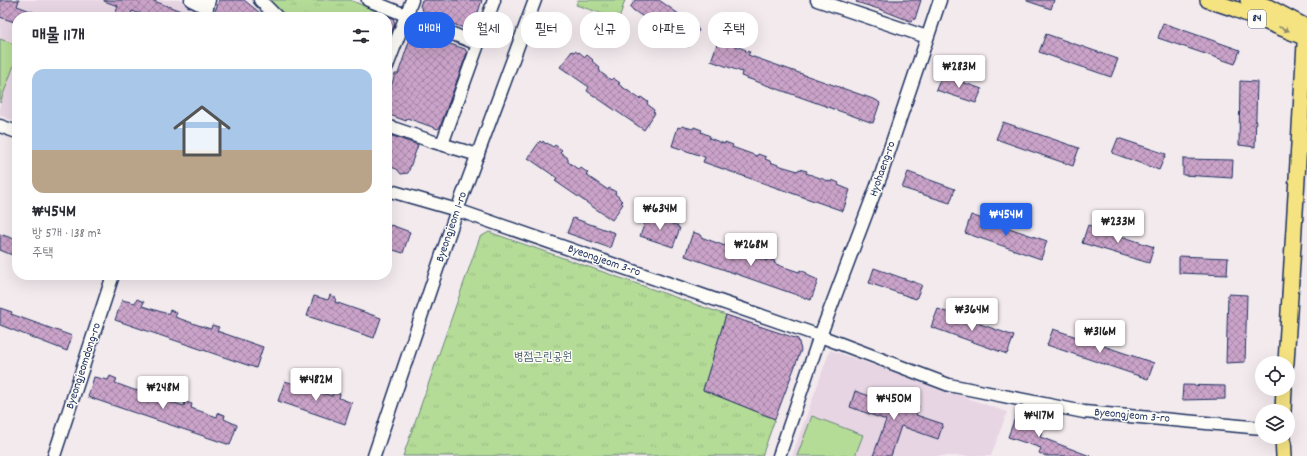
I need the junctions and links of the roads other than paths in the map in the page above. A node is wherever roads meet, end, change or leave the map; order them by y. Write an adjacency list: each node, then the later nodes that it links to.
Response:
1 (191, 0): 12 (street)
2 (260, 0): 13 (street)
3 (368, 0): 16 (street)
4 (412, 0): 14 (street)
5 (494, 0): 15 (street)
6 (535, 0): 27 (street, Byeongjeom 1-ro)
7 (817, 0): 11 (street)
8 (940, 0): 20 (street, Hyohaeng-ro)
9 (1208, 0): 19 (main road, 84, one-way to 19)
10 (1248, 0): 19 (main road, 84)
11 (848, 5): 20 (street)
12 (207, 8)
13 (272, 12)
14 (408, 12)
15 (490, 12)
16 (404, 15)
17 (1307, 21): 19 (street)
18 (404, 24): 22 (street)
19 (1307, 33): 32 (main road)
20 (927, 37): 31 (street, Hyohaeng-ro)
21 (477, 48): 26 (street)
22 (392, 54)
23 (0, 126): 25 (street)
24 (392, 128): 26 (street)
25 (12, 130)
26 (442, 144): 27 (street)
27 (478, 155): 29 (street, Byeongjeom 1-ro)
28 (392, 191): 29 (street, Byeongjeom 3-ro)
29 (457, 210): 31 (street, Byeongjeom 3-ro); 36 (street, Byeongjeom 1-ro)
30 (111, 280): 35 (street, Byeongjeomdong-ro)
31 (820, 336): 33 (street, Byeongjeom 3-ro); 37 (street)
32 (1286, 356)
33 (1255, 427)
34 (1283, 444): 38 (main road)
35 (54, 456)
36 (374, 456)
37 (779, 456)
38 (1284, 456)

